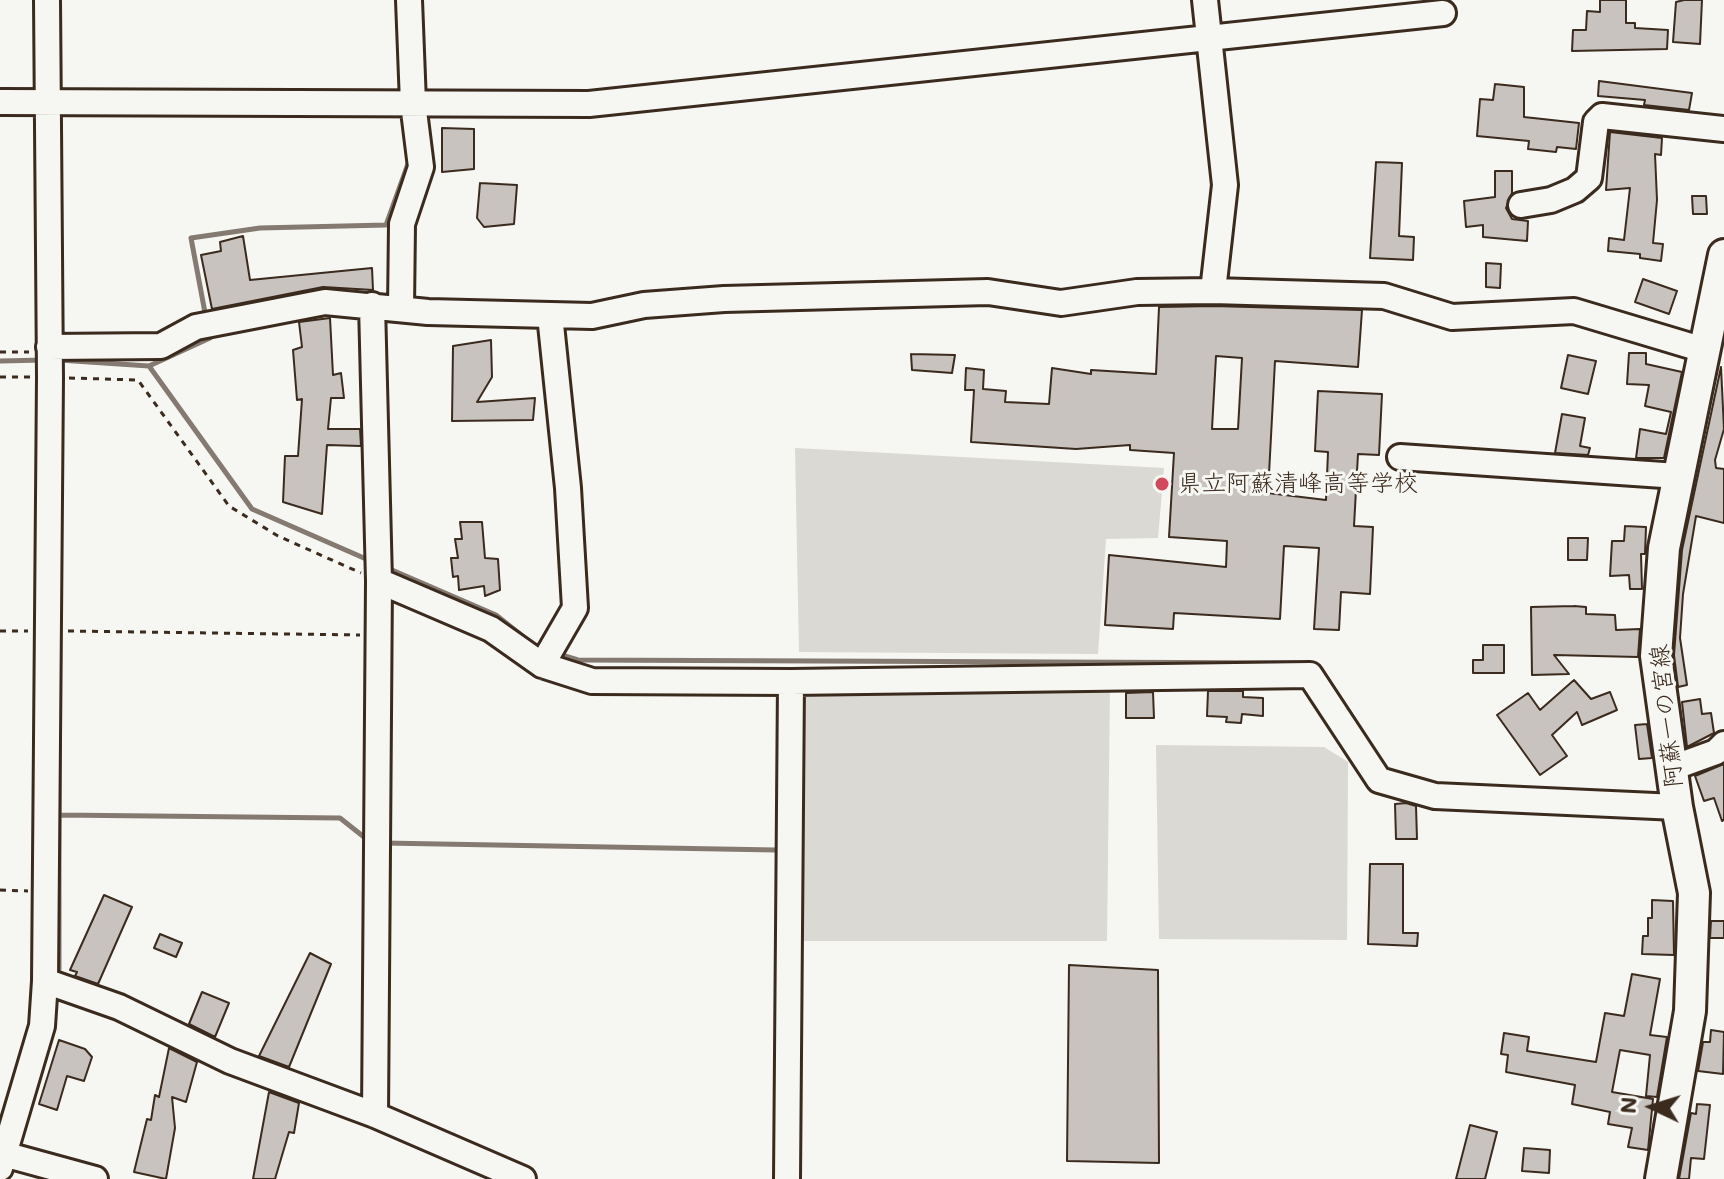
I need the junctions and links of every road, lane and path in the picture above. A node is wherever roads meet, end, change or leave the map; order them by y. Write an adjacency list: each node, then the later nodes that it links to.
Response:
1 (47, 0): 7 (street)
2 (409, 0): 8 (street)
3 (1205, 0): 5 (street)
4 (1443, 13): 5 (street)
5 (1210, 38): 8 (street); 12 (street)
6 (0, 102): 7 (street)
7 (47, 102): 8 (street); 18 (street)
8 (413, 103): 14 (street)
9 (1724, 129): 10 (street)
10 (1521, 205)
11 (1724, 255): 16 (main road, 阿蘇一の宮線)
12 (1213, 291): 15 (street); 16 (street)
13 (372, 305): 14 (street); 18 (street); 22 (street)
14 (401, 309): 15 (street)
15 (550, 315): 26 (street)
16 (1704, 350): 21 (main road, 阿蘇一の宮線)
17 (0, 352): 18 (path)
18 (49, 362): 19 (path); 22 (path); 24 (street)
19 (0, 377)
20 (1400, 457): 21 (street)
21 (1678, 476): 29 (main road, 阿蘇一の宮線)
22 (379, 581): 25 (street); 26 (street)
23 (0, 631): 24 (path)
24 (47, 631): 25 (path); 32 (street)
25 (378, 635): 34 (street)
26 (542, 665): 27 (street)
27 (791, 682): 30 (street); 38 (street)
28 (1724, 744): 29 (street)
29 (1672, 768): 30 (main road, 阿蘇一の宮線)
30 (1677, 807): 39 (main road, 阿蘇一の宮線)
31 (0, 890): 32 (path)
32 (44, 892): 33 (street)
33 (45, 981): 34 (street); 35 (street)
34 (375, 1115): 37 (street)
35 (2, 1158): 36 (street)
36 (95, 1179)
37 (523, 1179)
38 (787, 1179)
39 (1661, 1179)

